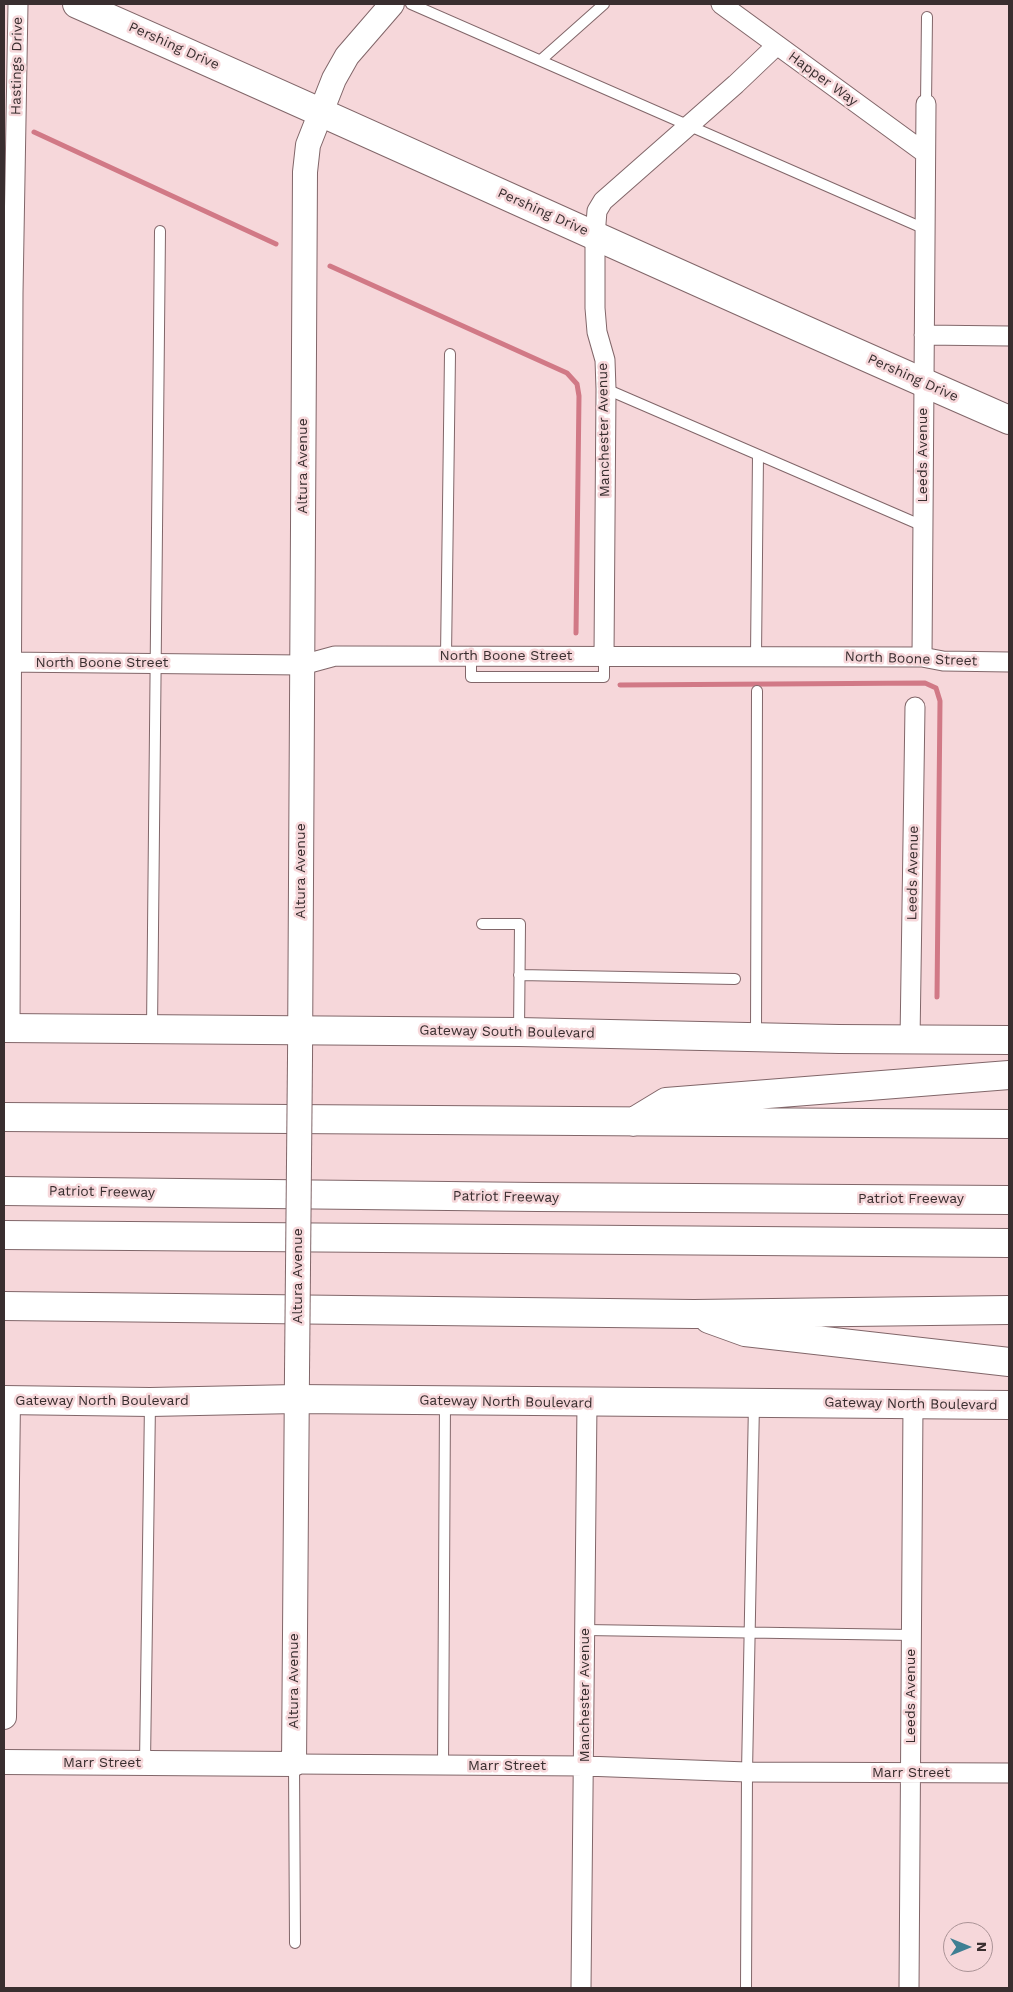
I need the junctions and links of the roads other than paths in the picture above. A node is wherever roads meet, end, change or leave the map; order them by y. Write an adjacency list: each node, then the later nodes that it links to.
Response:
1 (18, 4): 10 (street, Hastings Drive)
2 (77, 4): 12 (main road, Pershing Drive)
3 (392, 4): 12 (street, Altura Avenue)
4 (411, 4): 9 (lane)
5 (604, 4): 9 (lane)
6 (721, 4): 8 (street, Happer Way)
7 (927, 17): 11 (lane)
8 (777, 45): 13 (street, Manchester Avenue); 14 (street, Happer Way)
9 (541, 60): 13 (lane)
10 (10, 102): 18 (street, Hastings Drive)
11 (926, 104): 14 (street, Leeds Avenue)
12 (321, 111): 17 (main road, Pershing Drive); 34 (street, Altura Avenue)
13 (689, 125): 15 (lane); 17 (street, Manchester Avenue)
14 (925, 153): 15 (street, Leeds Avenue)
15 (925, 229): 19 (street, Leeds Avenue)
16 (160, 231): 33 (lane)
17 (595, 236): 22 (main road, Pershing Drive); 23 (street, Manchester Avenue)
18 (9, 293): 31 (street, Hastings Drive)
19 (924, 335): 20 (street); 22 (street, Leeds Avenue)
20 (1009, 336)
21 (450, 354): 28 (lane)
22 (924, 383): 24 (main road, Pershing Drive); 26 (street, Leeds Avenue)
23 (606, 389): 25 (lane); 27 (street, Manchester Avenue)
24 (1009, 420)
25 (758, 455): 26 (lane); 29 (lane)
26 (923, 526): 30 (street, Leeds Avenue)
27 (604, 655): 28 (street, North Boone Street); 29 (street, North Boone Street)
28 (446, 656): 34 (street, North Boone Street)
29 (756, 656): 30 (street, North Boone Street)
30 (922, 657): 32 (street, North Boone Street)
31 (8, 662): 33 (street, North Boone Street); 40 (street, Hastings Drive)
32 (1009, 662)
33 (155, 664): 34 (street, North Boone Street); 41 (lane)
34 (302, 665): 42 (street, Altura Avenue)
35 (756, 692): 44 (lane)
36 (915, 707): 45 (street, Leeds Avenue)
37 (482, 924): 38 (lane)
38 (519, 975): 39 (lane); 43 (lane)
39 (735, 979)
40 (7, 1028): 41 (main road, Gateway South Boulevard)
41 (152, 1029): 42 (main road, Gateway South Boulevard)
42 (300, 1030): 43 (main road, Gateway South Boulevard); 59 (street, Altura Avenue, bridge)
43 (519, 1032): 44 (main road, Gateway South Boulevard)
44 (756, 1037): 45 (main road, Gateway South Boulevard)
45 (910, 1040): 46 (main road, Gateway South Boulevard)
46 (1009, 1040)
47 (1009, 1075): 49 (main road)
48 (4, 1117): 49 (main road)
49 (633, 1122): 50 (main road)
50 (1009, 1124)
51 (4, 1191): 52 (main road, Patriot Freeway)
52 (1009, 1200)
53 (4, 1235): 54 (main road)
54 (1009, 1243)
55 (4, 1306): 57 (main road)
56 (1009, 1310): 57 (main road)
57 (694, 1314): 58 (main road)
58 (1009, 1362)
59 (296, 1399): 61 (main road, Gateway North Boulevard); 62 (main road, Gateway North Boulevard); 73 (street, Altura Avenue)
60 (6, 1400): 62 (main road, Gateway North Boulevard); 70 (street)
61 (445, 1401): 64 (main road, Gateway North Boulevard); 74 (lane)
62 (150, 1402): 72 (lane)
63 (754, 1402): 64 (main road, Gateway North Boulevard); 65 (main road, Gateway North Boulevard); 68 (lane)
64 (587, 1403): 67 (street, Manchester Avenue)
65 (913, 1404): 66 (main road, Gateway North Boulevard); 69 (street, Leeds Avenue)
66 (1009, 1405)
67 (585, 1630): 68 (lane); 75 (street, Manchester Avenue)
68 (750, 1633): 69 (lane); 76 (lane)
69 (912, 1635): 77 (street, Leeds Avenue)
70 (4, 1717)
71 (4, 1762): 72 (street, Marr Street)
72 (145, 1764): 73 (street, Marr Street)
73 (294, 1764): 74 (street, Marr Street); 79 (lane)
74 (443, 1766): 75 (street, Marr Street)
75 (584, 1766): 76 (street, Marr Street); 80 (street, Manchester Avenue)
76 (747, 1772): 77 (street, Marr Street); 81 (lane)
77 (911, 1773): 78 (street, Marr Street); 82 (street, Leeds Avenue)
78 (1009, 1773)
79 (295, 1943)
80 (582, 1988)
81 (746, 1988)
82 (909, 1988)

